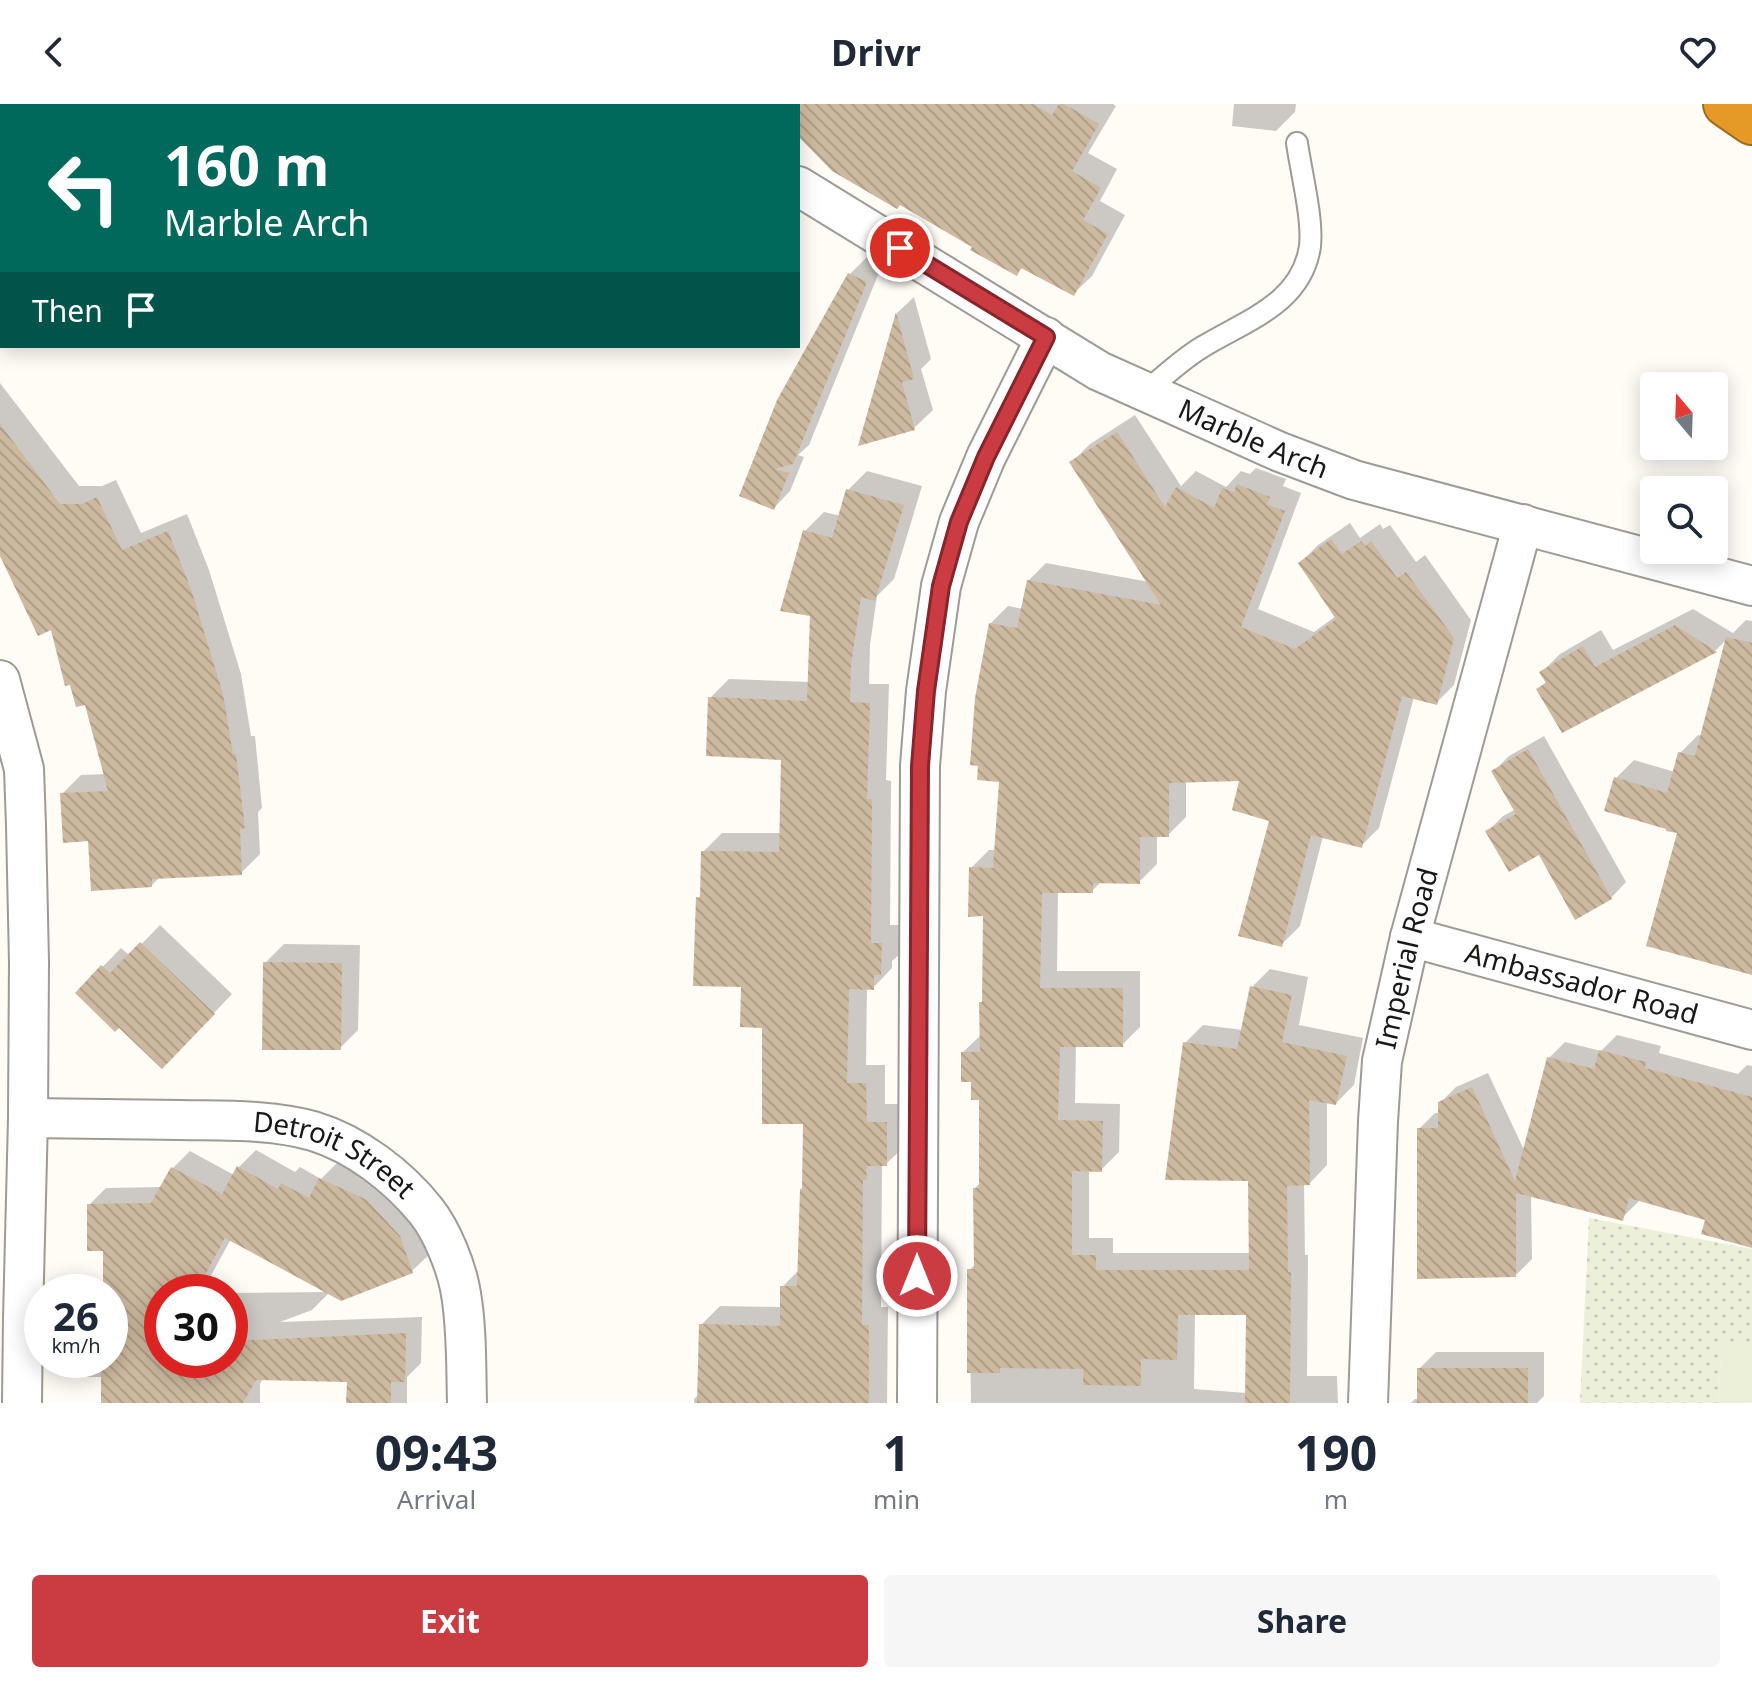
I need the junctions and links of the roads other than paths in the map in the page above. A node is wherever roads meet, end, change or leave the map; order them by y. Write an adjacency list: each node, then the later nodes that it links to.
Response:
1 (1726, 104): 2 (highway)
2 (1752, 122)
3 (1297, 143): 6 (lane)
4 (800, 187): 5 (street, Marble Arch)
5 (1046, 337): 6 (street, Marble Arch); 16 (street)
6 (1146, 391): 7 (street, Marble Arch)
7 (1523, 524): 8 (street, Marble Arch); 10 (street, Imperial Road)
8 (1752, 586)
9 (0, 680): 12 (street)
10 (1410, 937): 11 (street, Ambassador Road); 17 (street, Imperial Road)
11 (1752, 1030)
12 (28, 1118): 13 (street); 15 (street, Detroit Street)
13 (11, 1318): 14 (street)
14 (22, 1403)
15 (467, 1403)
16 (917, 1403)
17 (1368, 1403)

